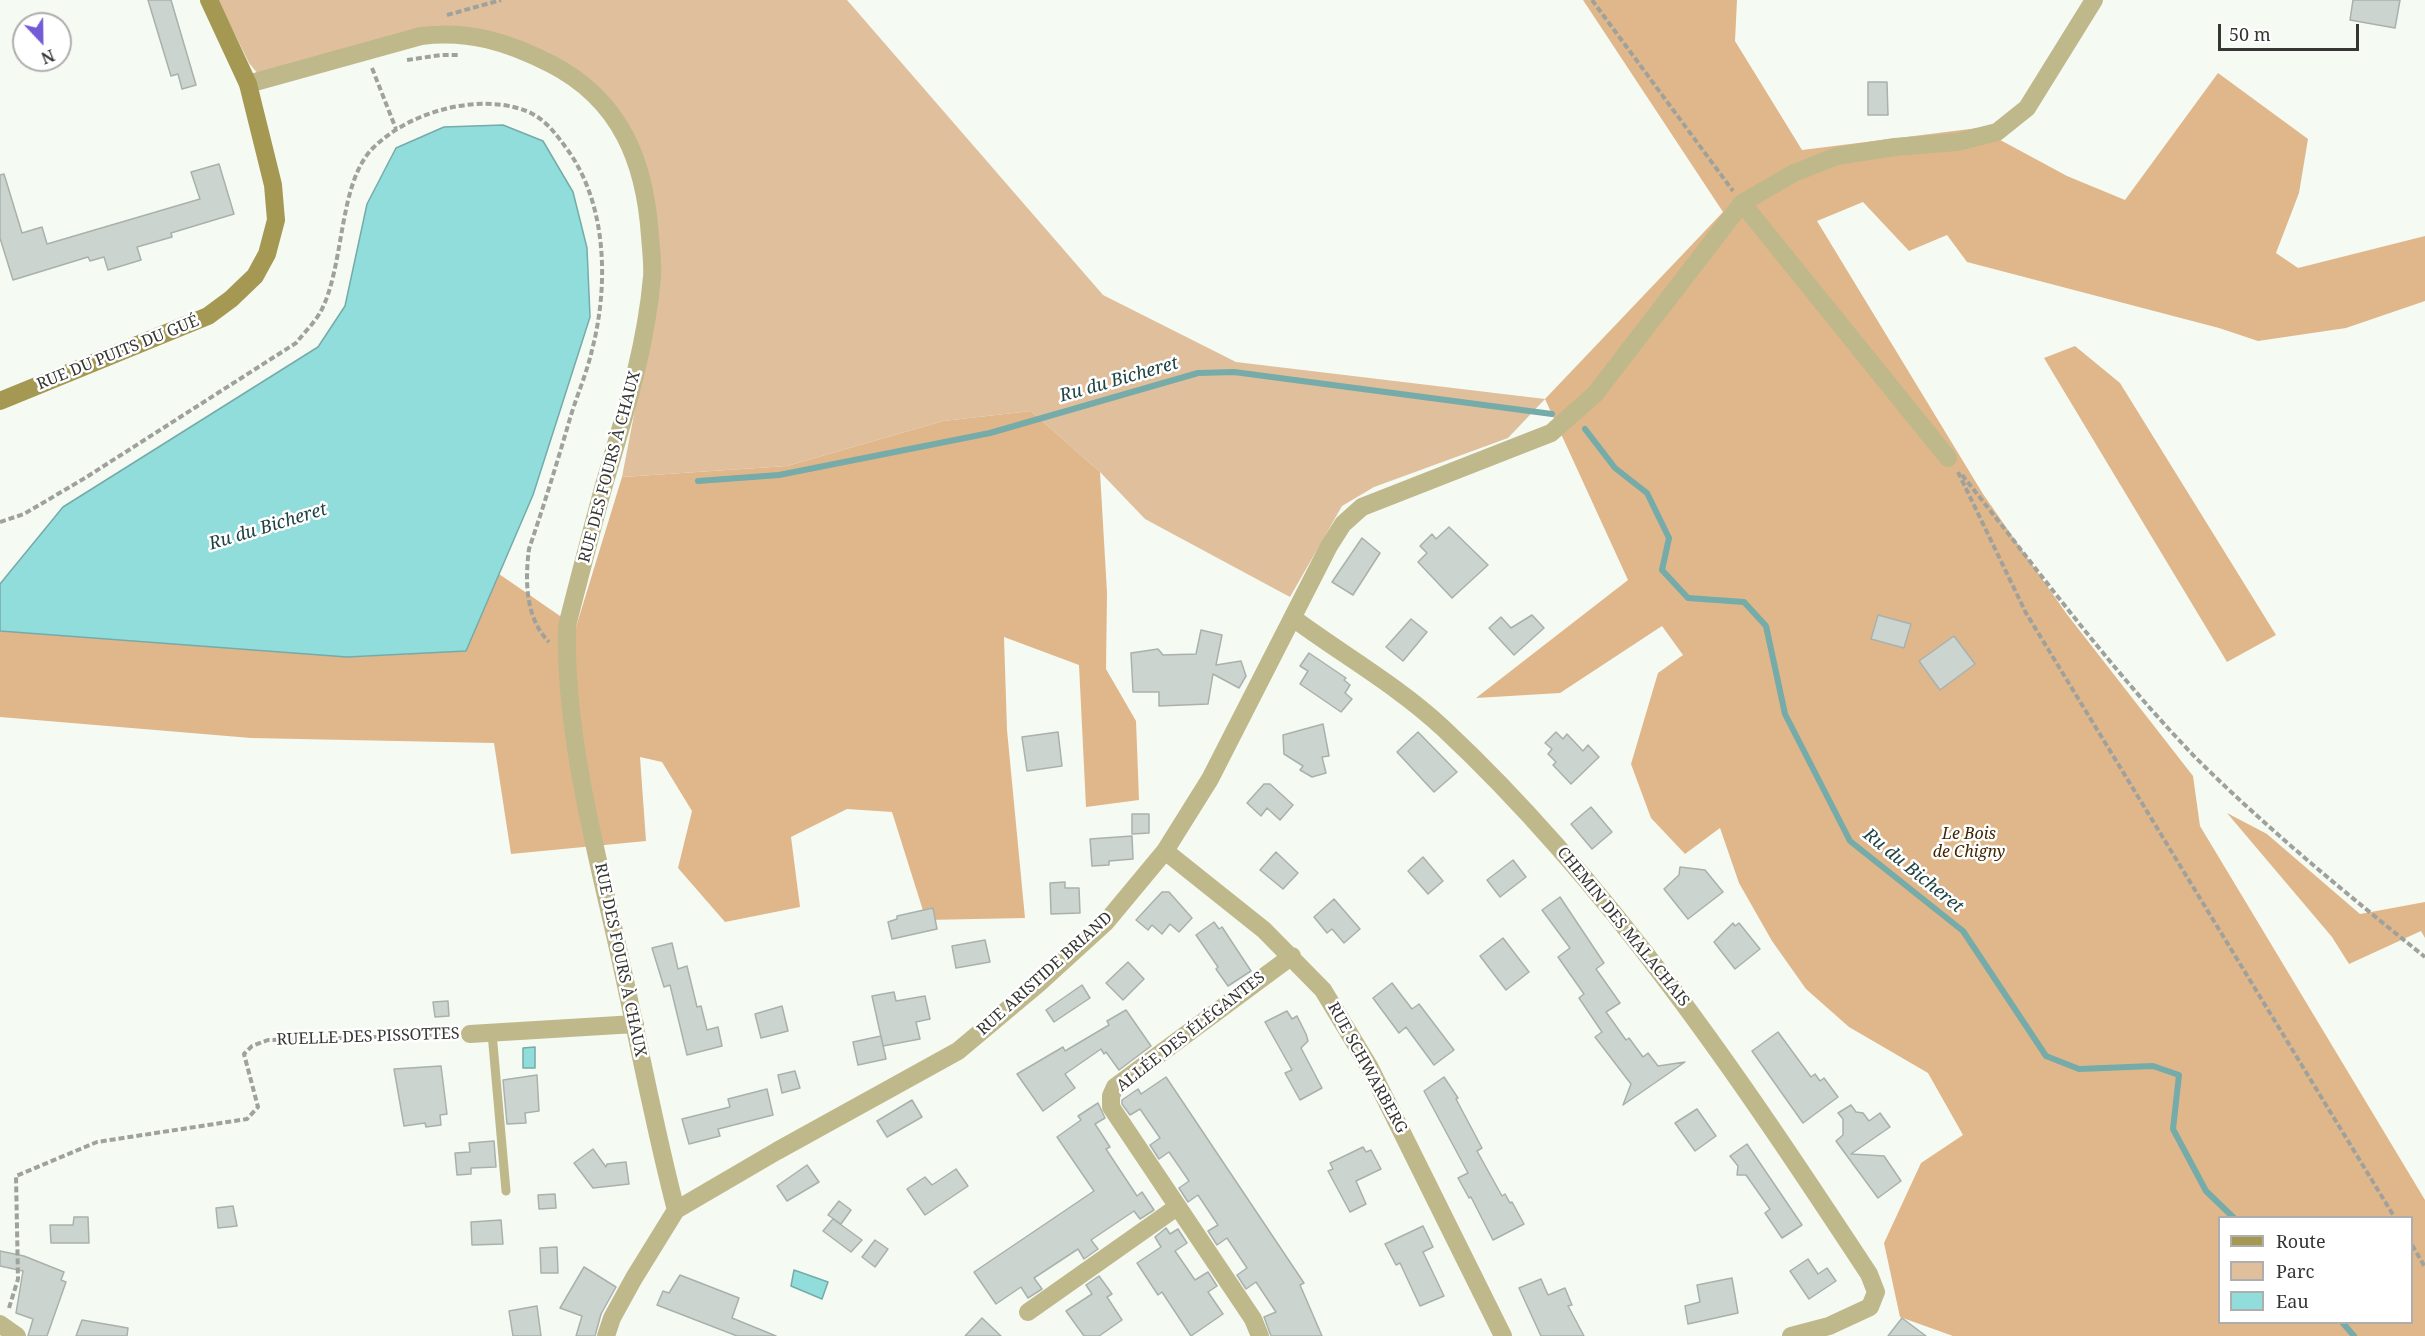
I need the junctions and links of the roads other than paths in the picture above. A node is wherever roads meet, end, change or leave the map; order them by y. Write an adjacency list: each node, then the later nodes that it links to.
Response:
1 (209, 0): 3 (main road, RUE DU PUITS DU GUÉ)
2 (2094, 0): 4 (street)
3 (248, 84): 5 (main road, RUE DU PUITS DU GUÉ); 10 (street, RUE DES FOURS À CHAUX)
4 (1742, 203): 6 (street); 7 (street, RUE ARISTIDE BRIAND)
5 (0, 401)
6 (1952, 463)
7 (1293, 618): 8 (street, RUE ARISTIDE BRIAND); 17 (street, CHEMIN DES MALACHAIS)
8 (1165, 851): 9 (street, RUE SCHWARBERG); 15 (street, RUE ARISTIDE BRIAND)
9 (1292, 956): 14 (street, ALLÉE DES ÉLÉGANTES); 20 (street, RUE SCHWARBERG)
10 (635, 1024): 11 (street, RUELLE DES PISSOTTES); 15 (street, RUE DES FOURS À CHAUX)
11 (492, 1033): 12 (street, RUELLE DES PISSOTTES); 13 (lane)
12 (470, 1034)
13 (506, 1191)
14 (1178, 1207): 16 (street); 19 (street, ALLÉE DES ÉLÉGANTES)
15 (676, 1210): 18 (street)
16 (1028, 1312)
17 (1802, 1335)
18 (606, 1336)
19 (1260, 1336)
20 (1503, 1336)

